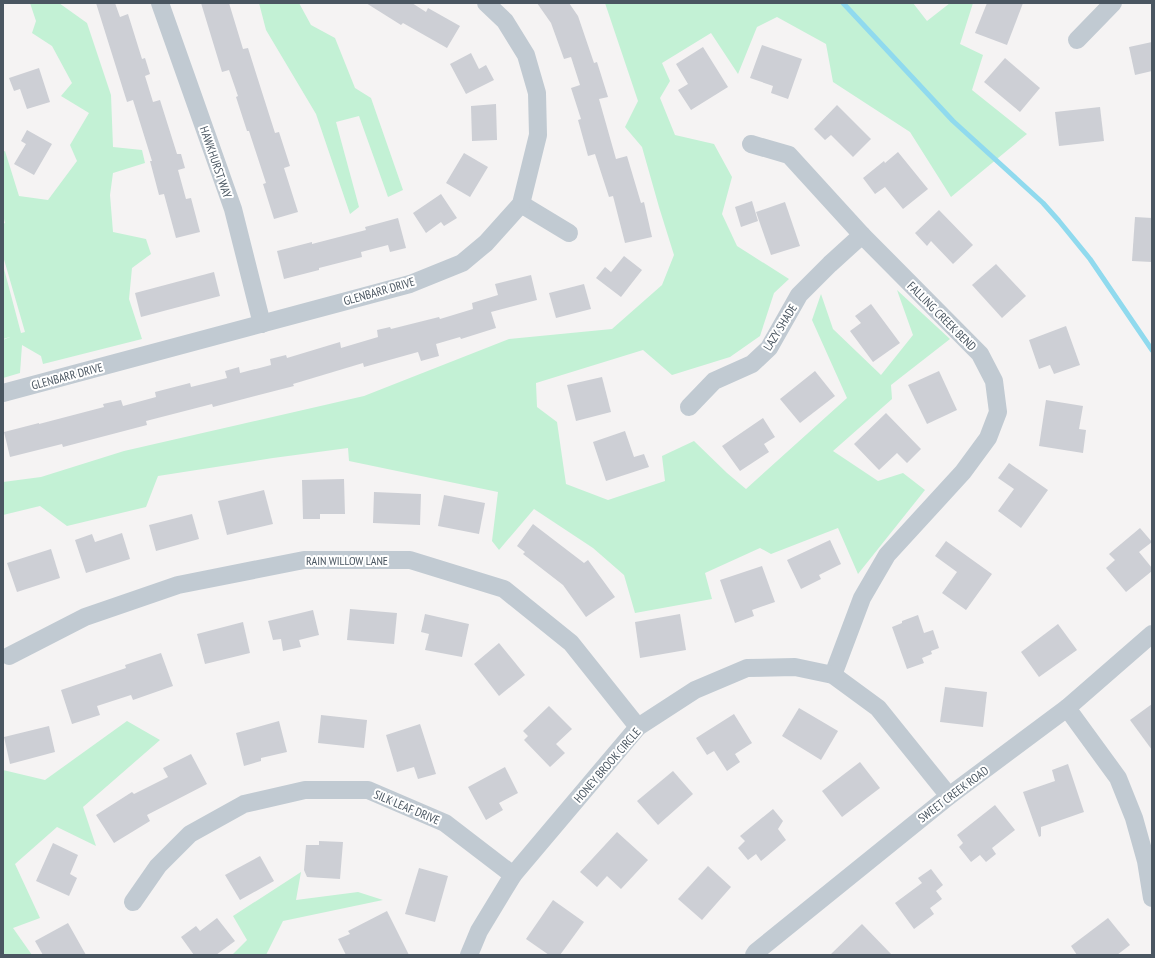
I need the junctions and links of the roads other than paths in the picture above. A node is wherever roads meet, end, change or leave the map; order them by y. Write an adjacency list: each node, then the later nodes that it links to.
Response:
1 (160, 3): 9 (street, HAWKHURST WAY)
2 (486, 3): 6 (street, GLENBARR DRIVE)
3 (1113, 3): 4 (street)
4 (1077, 40)
5 (751, 144): 8 (street, FALLING CREEK BEND)
6 (521, 204): 7 (street); 9 (street, GLENBARR DRIVE)
7 (569, 233)
8 (862, 235): 11 (street, LAZY SHADE); 14 (street, FALLING CREEK BEND)
9 (262, 324): 10 (street, GLENBARR DRIVE)
10 (3, 393)
11 (688, 407)
12 (1152, 634): 15 (street, SWEET CREEK ROAD)
13 (9, 656): 16 (street, RAIN WILLOW LANE)
14 (833, 675): 16 (street, HONEY BROOK CIRCLE); 17 (street, HONEY BROOK CIRCLE)
15 (1067, 708): 17 (street, SWEET CREEK ROAD); 19 (street)
16 (638, 727): 18 (street, HONEY BROOK CIRCLE)
17 (949, 796): 22 (street, SWEET CREEK ROAD)
18 (513, 875): 20 (street, SILK LEAF DRIVE); 21 (street, HONEY BROOK CIRCLE)
19 (1152, 898)
20 (133, 902)
21 (469, 955)
22 (754, 955)

